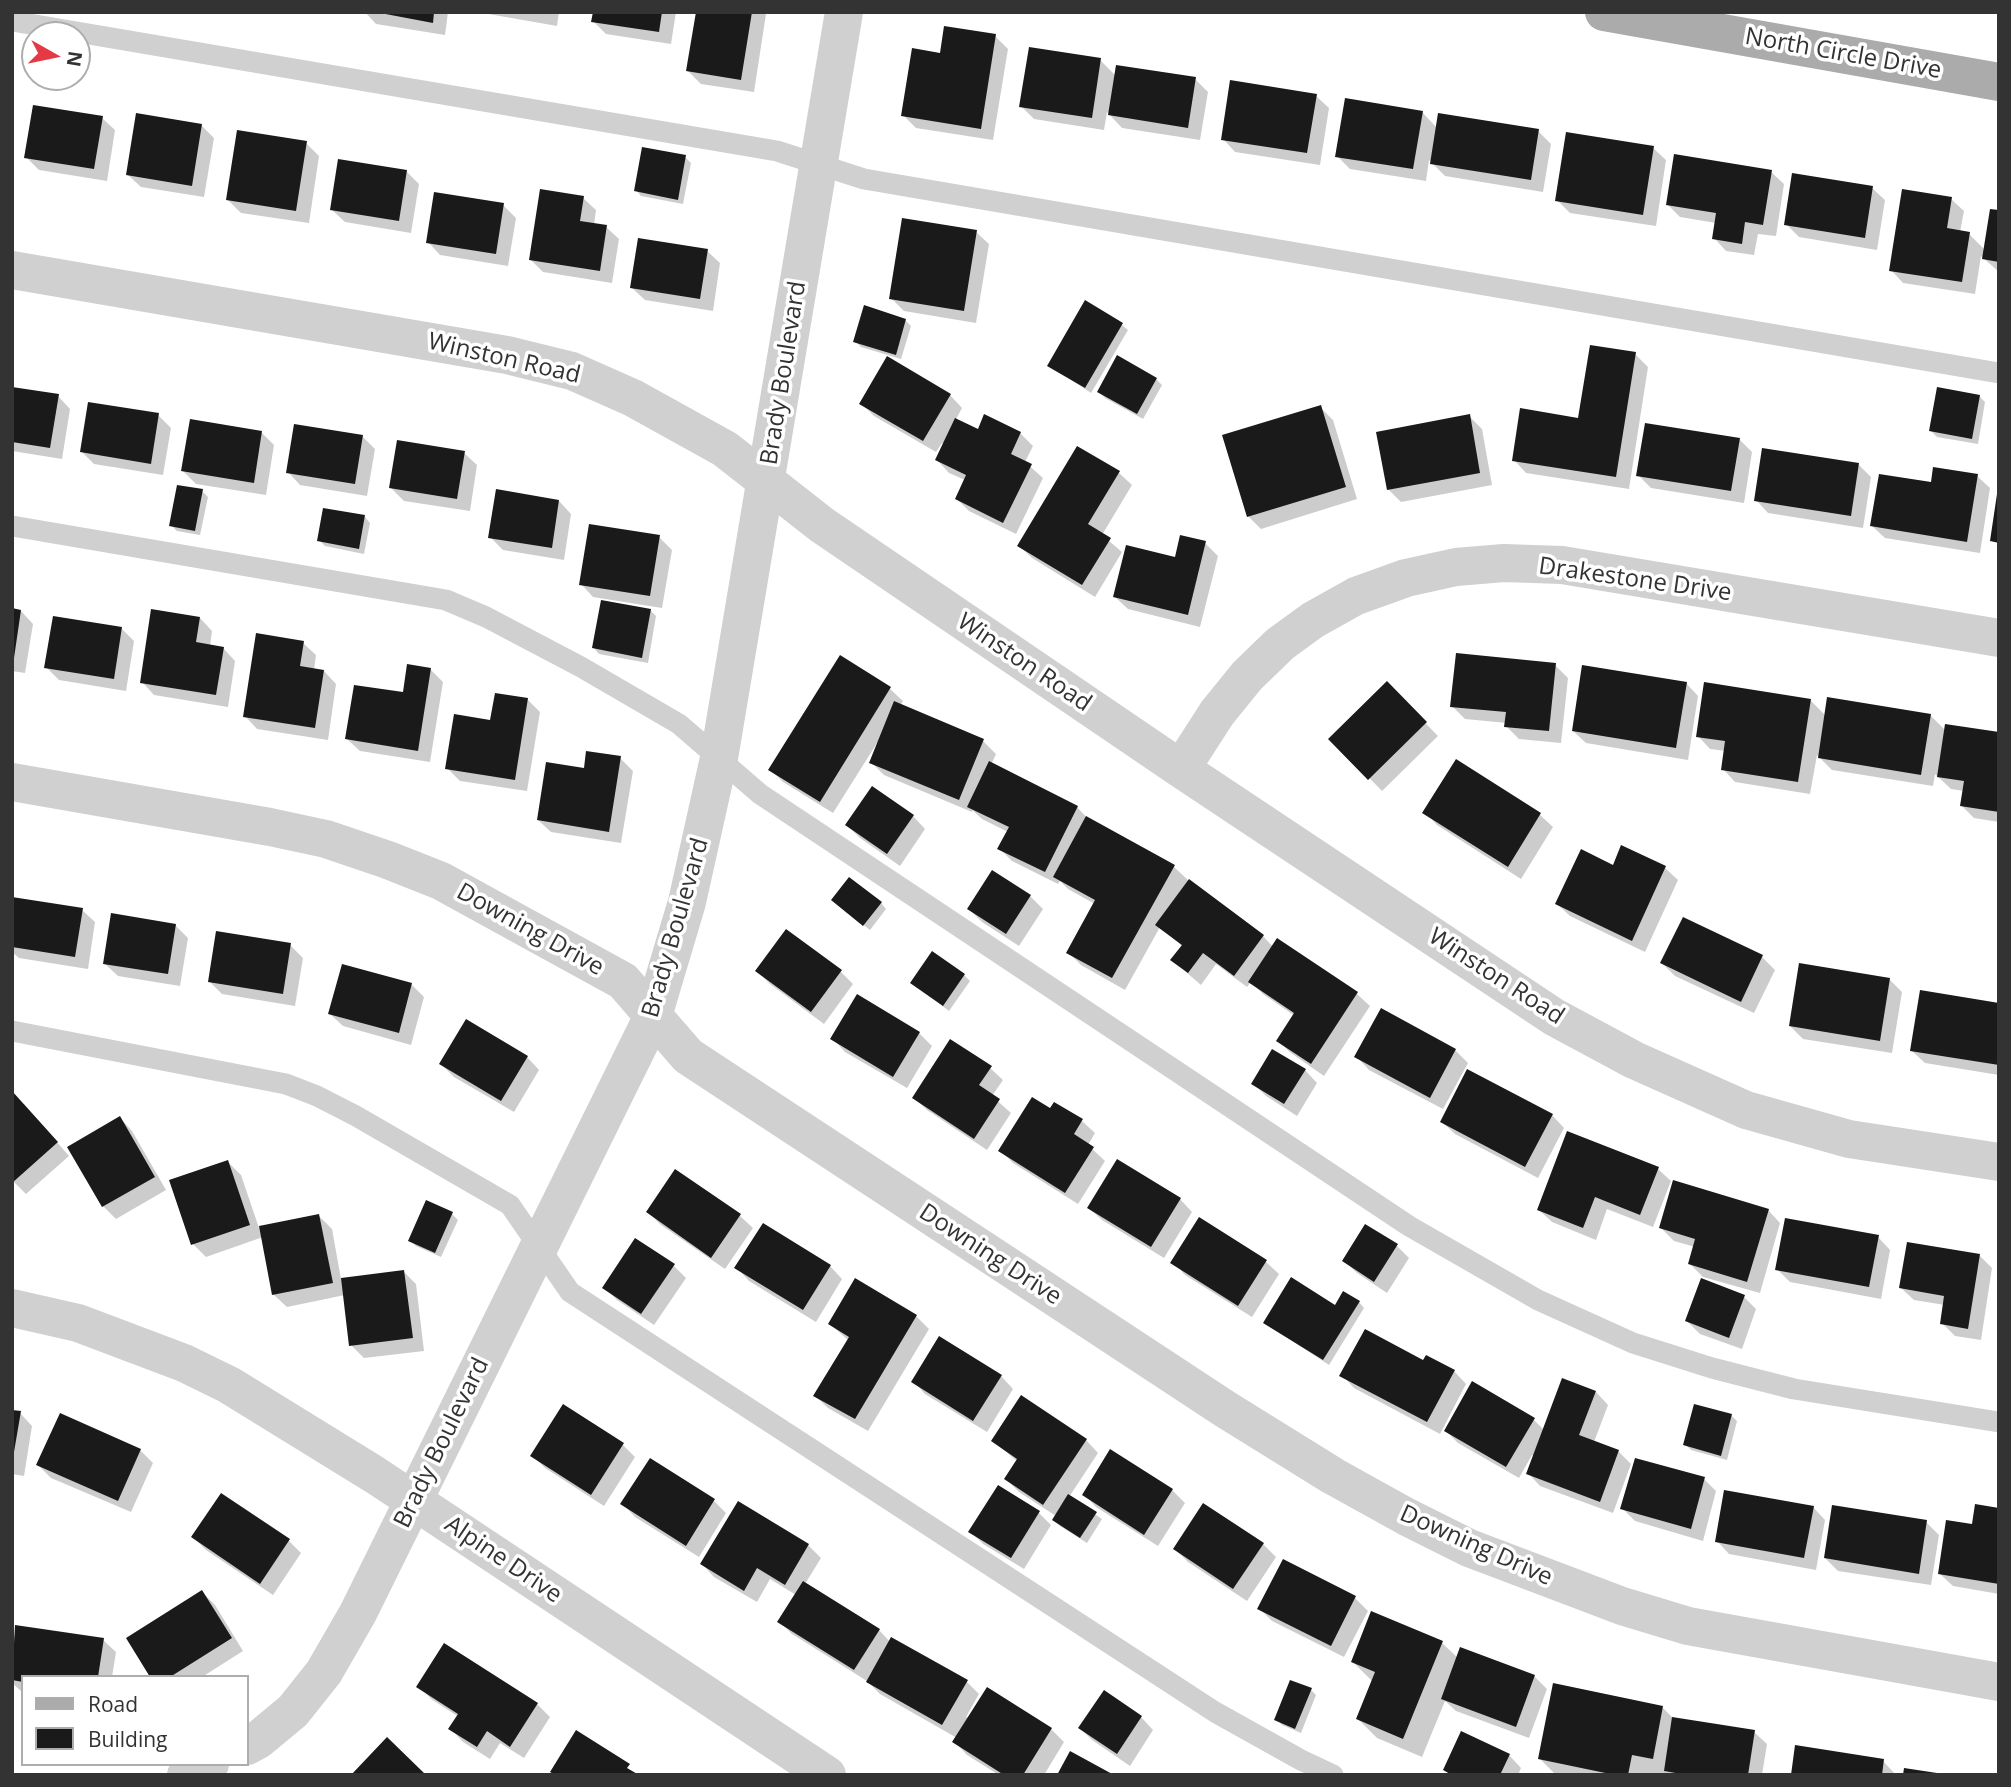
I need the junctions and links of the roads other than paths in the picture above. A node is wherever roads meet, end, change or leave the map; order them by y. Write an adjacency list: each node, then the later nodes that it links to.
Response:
1 (844, 12): 5 (street, Brady Boulevard)
2 (1604, 12): 4 (main road, North Circle Drive)
3 (12, 21): 5 (lane)
4 (1999, 82)
5 (818, 165): 7 (lane); 8 (street, Brady Boulevard)
6 (12, 270): 8 (street, Winston Road)
7 (1999, 373)
8 (767, 480): 11 (street, Brady Boulevard); 12 (street, Winston Road)
9 (12, 526): 11 (lane)
10 (1999, 638): 12 (street, Drakestone Drive)
11 (719, 758): 14 (street, Brady Boulevard); 19 (lane)
12 (1181, 769): 16 (street, Winston Road)
13 (12, 782): 14 (street, Downing Drive)
14 (653, 1016): 17 (street, Brady Boulevard); 21 (street, Downing Drive)
15 (12, 1031): 17 (lane)
16 (1999, 1161)
17 (540, 1248): 20 (street, Brady Boulevard); 26 (lane)
18 (12, 1308): 20 (street, Alpine Drive)
19 (1999, 1422)
20 (414, 1500): 22 (street, Brady Boulevard); 24 (street, Alpine Drive)
21 (1999, 1682)
22 (248, 1745)
23 (206, 1766): 25 (street)
24 (807, 1769)
25 (186, 1775)
26 (1333, 1775)

